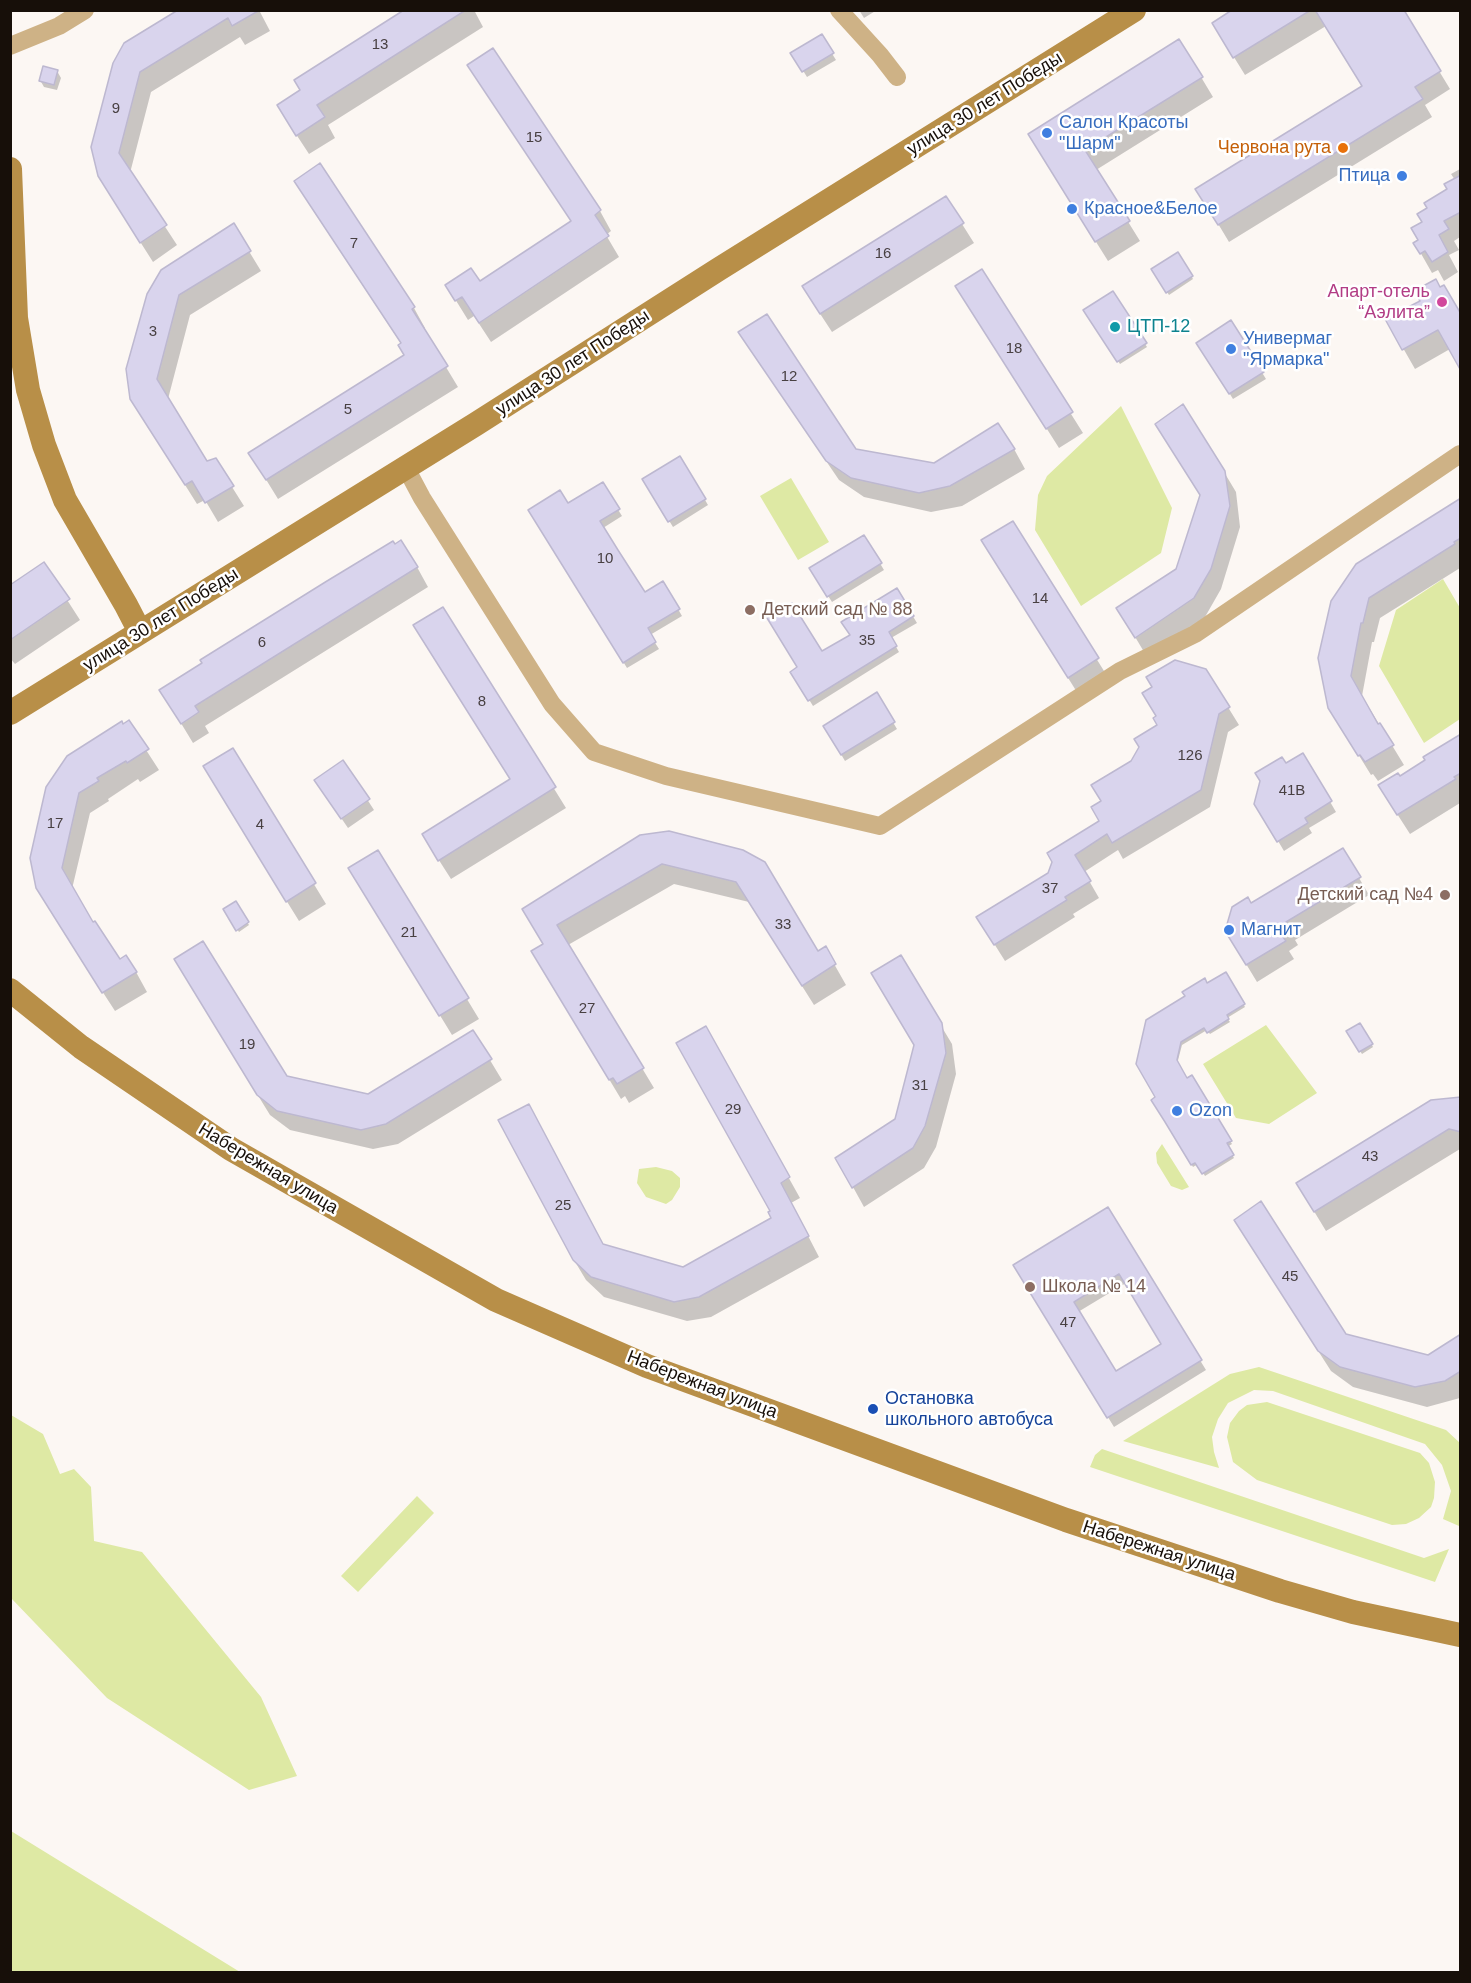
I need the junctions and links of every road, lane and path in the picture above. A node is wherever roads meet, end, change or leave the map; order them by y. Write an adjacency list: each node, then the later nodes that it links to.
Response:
1 (85, 10): 4 (street)
2 (839, 10): 5 (street)
3 (1134, 10): 8 (street, улица 30 лет Победы)
4 (10, 46)
5 (897, 77)
6 (10, 169): 9 (street)
7 (1461, 454): 8 (street)
8 (406, 468): 9 (street, улица 30 лет Победы)
9 (140, 632): 10 (street, улица 30 лет Победы)
10 (10, 713)
11 (10, 990): 12 (street, Набережная улица)
12 (1461, 1635)

